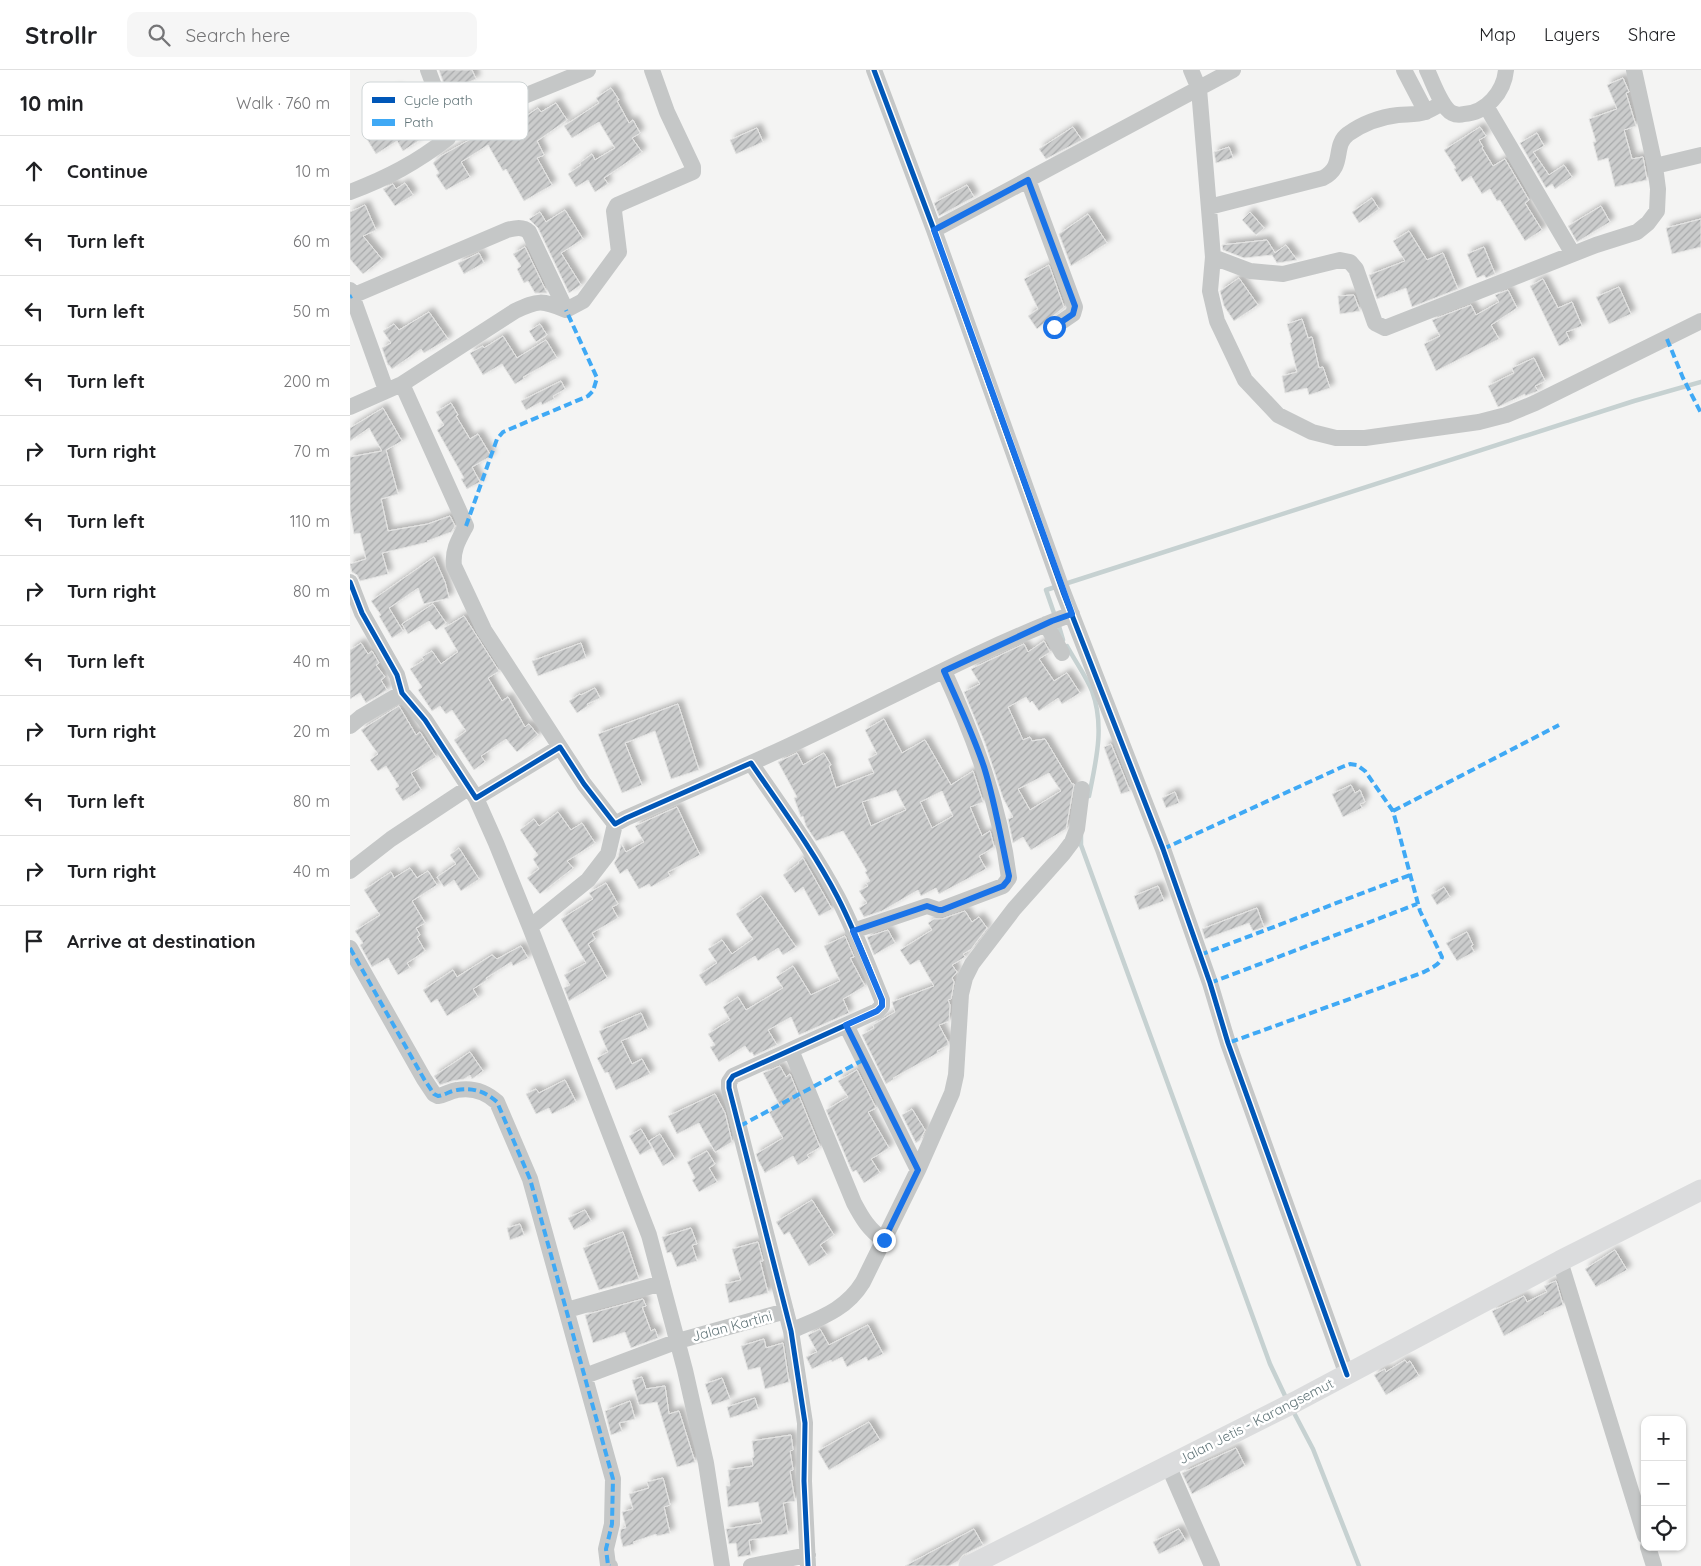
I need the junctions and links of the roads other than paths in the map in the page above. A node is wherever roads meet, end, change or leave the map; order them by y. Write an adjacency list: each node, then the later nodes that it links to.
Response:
1 (428, 70): 11 (street)
2 (588, 70): 13 (street)
3 (652, 70): 27 (street)
4 (874, 70): 23 (street)
5 (1191, 70): 12 (street)
6 (1233, 70): 12 (street)
7 (1404, 70): 16 (street)
8 (1427, 70): 14 (street)
9 (1506, 70): 15 (street)
10 (1634, 70): 19 (street)
11 (432, 82)
12 (1199, 88): 20 (street); 22 (street)
13 (528, 94)
14 (1442, 103): 15 (street); 16 (street)
15 (1486, 106): 24 (street)
16 (1426, 112): 22 (street)
17 (445, 140): 21 (street)
18 (1701, 155): 19 (street)
19 (1655, 166): 24 (street)
20 (1028, 180): 23 (street); 29 (street)
21 (350, 192)
22 (1209, 207): 25 (street)
23 (934, 230): 34 (street)
24 (1573, 254): 25 (street)
25 (1213, 257): 28 (street)
26 (351, 295): 27 (street); 31 (street)
27 (566, 310): 30 (street)
28 (1701, 321)
29 (1054, 327)
30 (402, 384): 31 (street); 39 (street)
31 (386, 390): 32 (street)
32 (350, 406)
33 (350, 582): 37 (street)
34 (1058, 619): 35 (street); 36 (street); 59 (street)
35 (1062, 653)
36 (946, 670): 40 (street); 46 (street)
37 (402, 693): 38 (street); 42 (street)
38 (350, 726)
39 (560, 747): 42 (street); 43 (street)
40 (751, 763): 43 (street); 46 (street)
41 (1082, 790): 50 (street)
42 (472, 793): 44 (street); 45 (street)
43 (615, 824): 45 (street)
44 (350, 871)
45 (530, 927): 54 (street)
46 (853, 931): 48 (street)
47 (350, 948): 55 (street)
48 (846, 1025): 49 (street); 50 (street)
49 (791, 1050): 52 (street); 56 (street)
50 (918, 1170): 52 (street)
51 (1701, 1190): 53 (main road, Jalan Jetis - Karangsemut)
52 (884, 1240): 57 (street)
53 (1560, 1261): 59 (main road, Jalan Jetis - Karangsemut); 62 (street)
54 (662, 1283): 55 (street); 58 (street)
55 (567, 1310): 60 (street)
56 (786, 1311): 57 (street); 58 (street, Jalan Kartini)
57 (791, 1332): 64 (street)
58 (678, 1341): 60 (street, Jalan Kartini); 66 (street)
59 (1347, 1375): 61 (main road, Jalan Jetis - Karangsemut)
60 (585, 1376): 65 (street)
61 (1168, 1464): 68 (main road, Jalan Jetis - Karangsemut); 69 (street)
62 (1641, 1523)
63 (1649, 1551): 70 (street)
64 (808, 1561): 67 (street)
65 (610, 1566)
66 (722, 1566)
67 (751, 1566)
68 (969, 1566)
69 (1212, 1566)
70 (1654, 1566)

